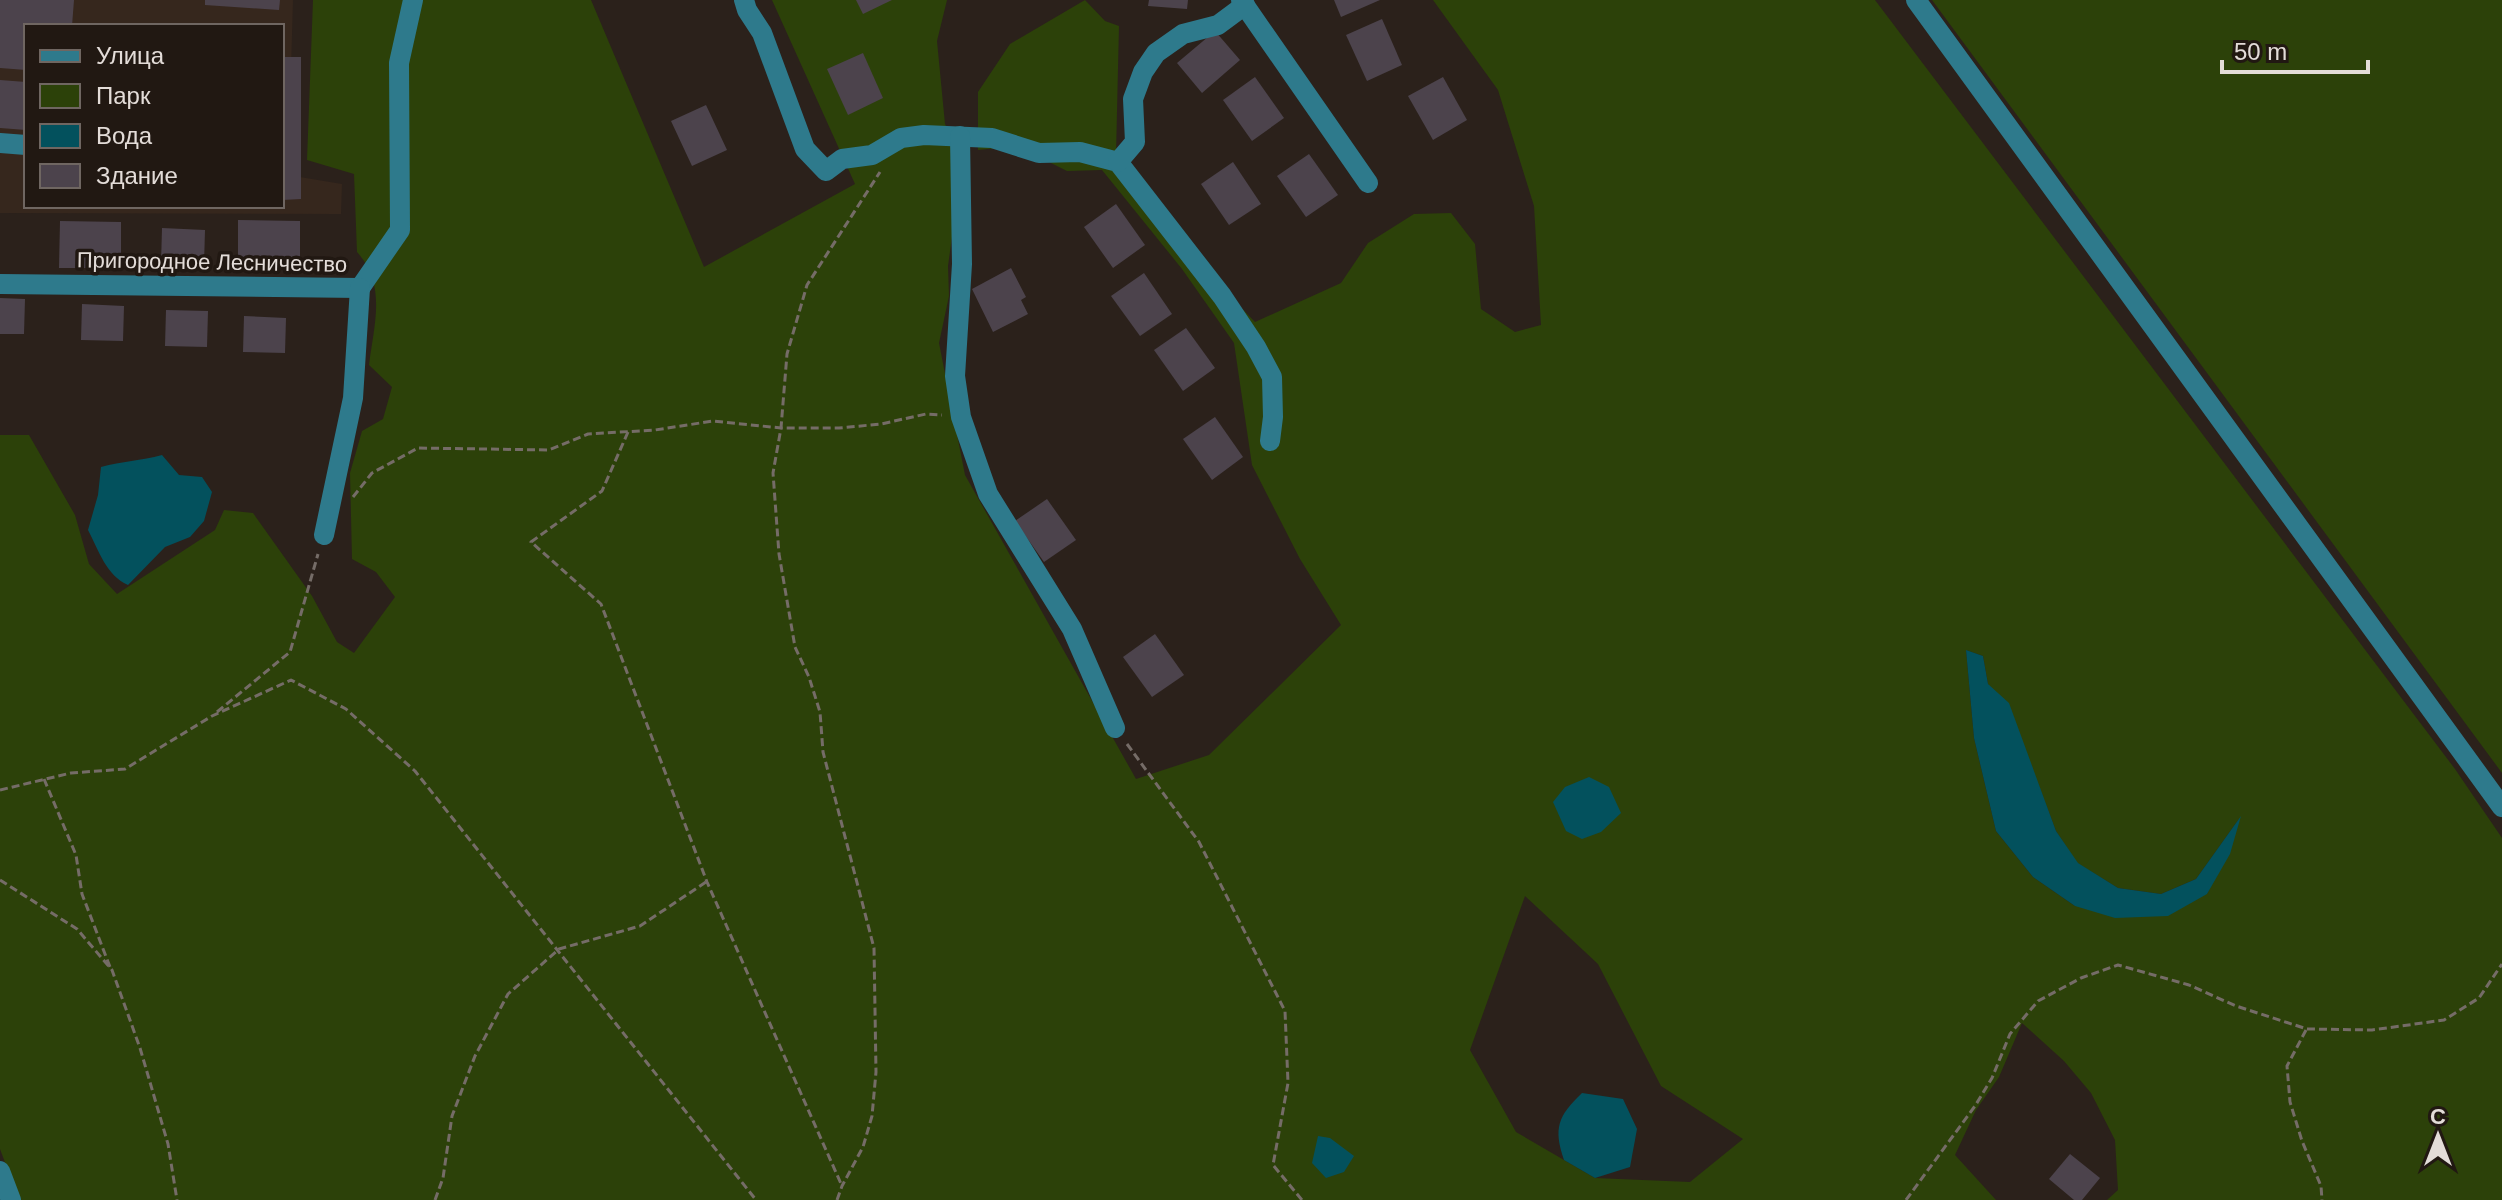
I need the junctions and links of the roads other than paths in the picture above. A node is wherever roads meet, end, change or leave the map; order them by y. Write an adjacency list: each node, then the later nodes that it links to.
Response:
1 (413, 0): 11 (street, Пригородное Лесничество)
2 (744, 0): 5 (street)
3 (1916, 0): 15 (street)
4 (1243, 3): 8 (street); 9 (street)
5 (960, 136): 8 (street); 14 (street)
6 (0, 143): 7 (street)
7 (24, 145)
8 (1118, 162): 12 (street)
9 (1368, 183)
10 (0, 284): 11 (street, Пригородное Лесничество)
11 (360, 288): 13 (street)
12 (1270, 441)
13 (324, 535)
14 (1115, 728)
15 (2502, 807)
16 (0, 1171): 17 (street)
17 (11, 1200)

